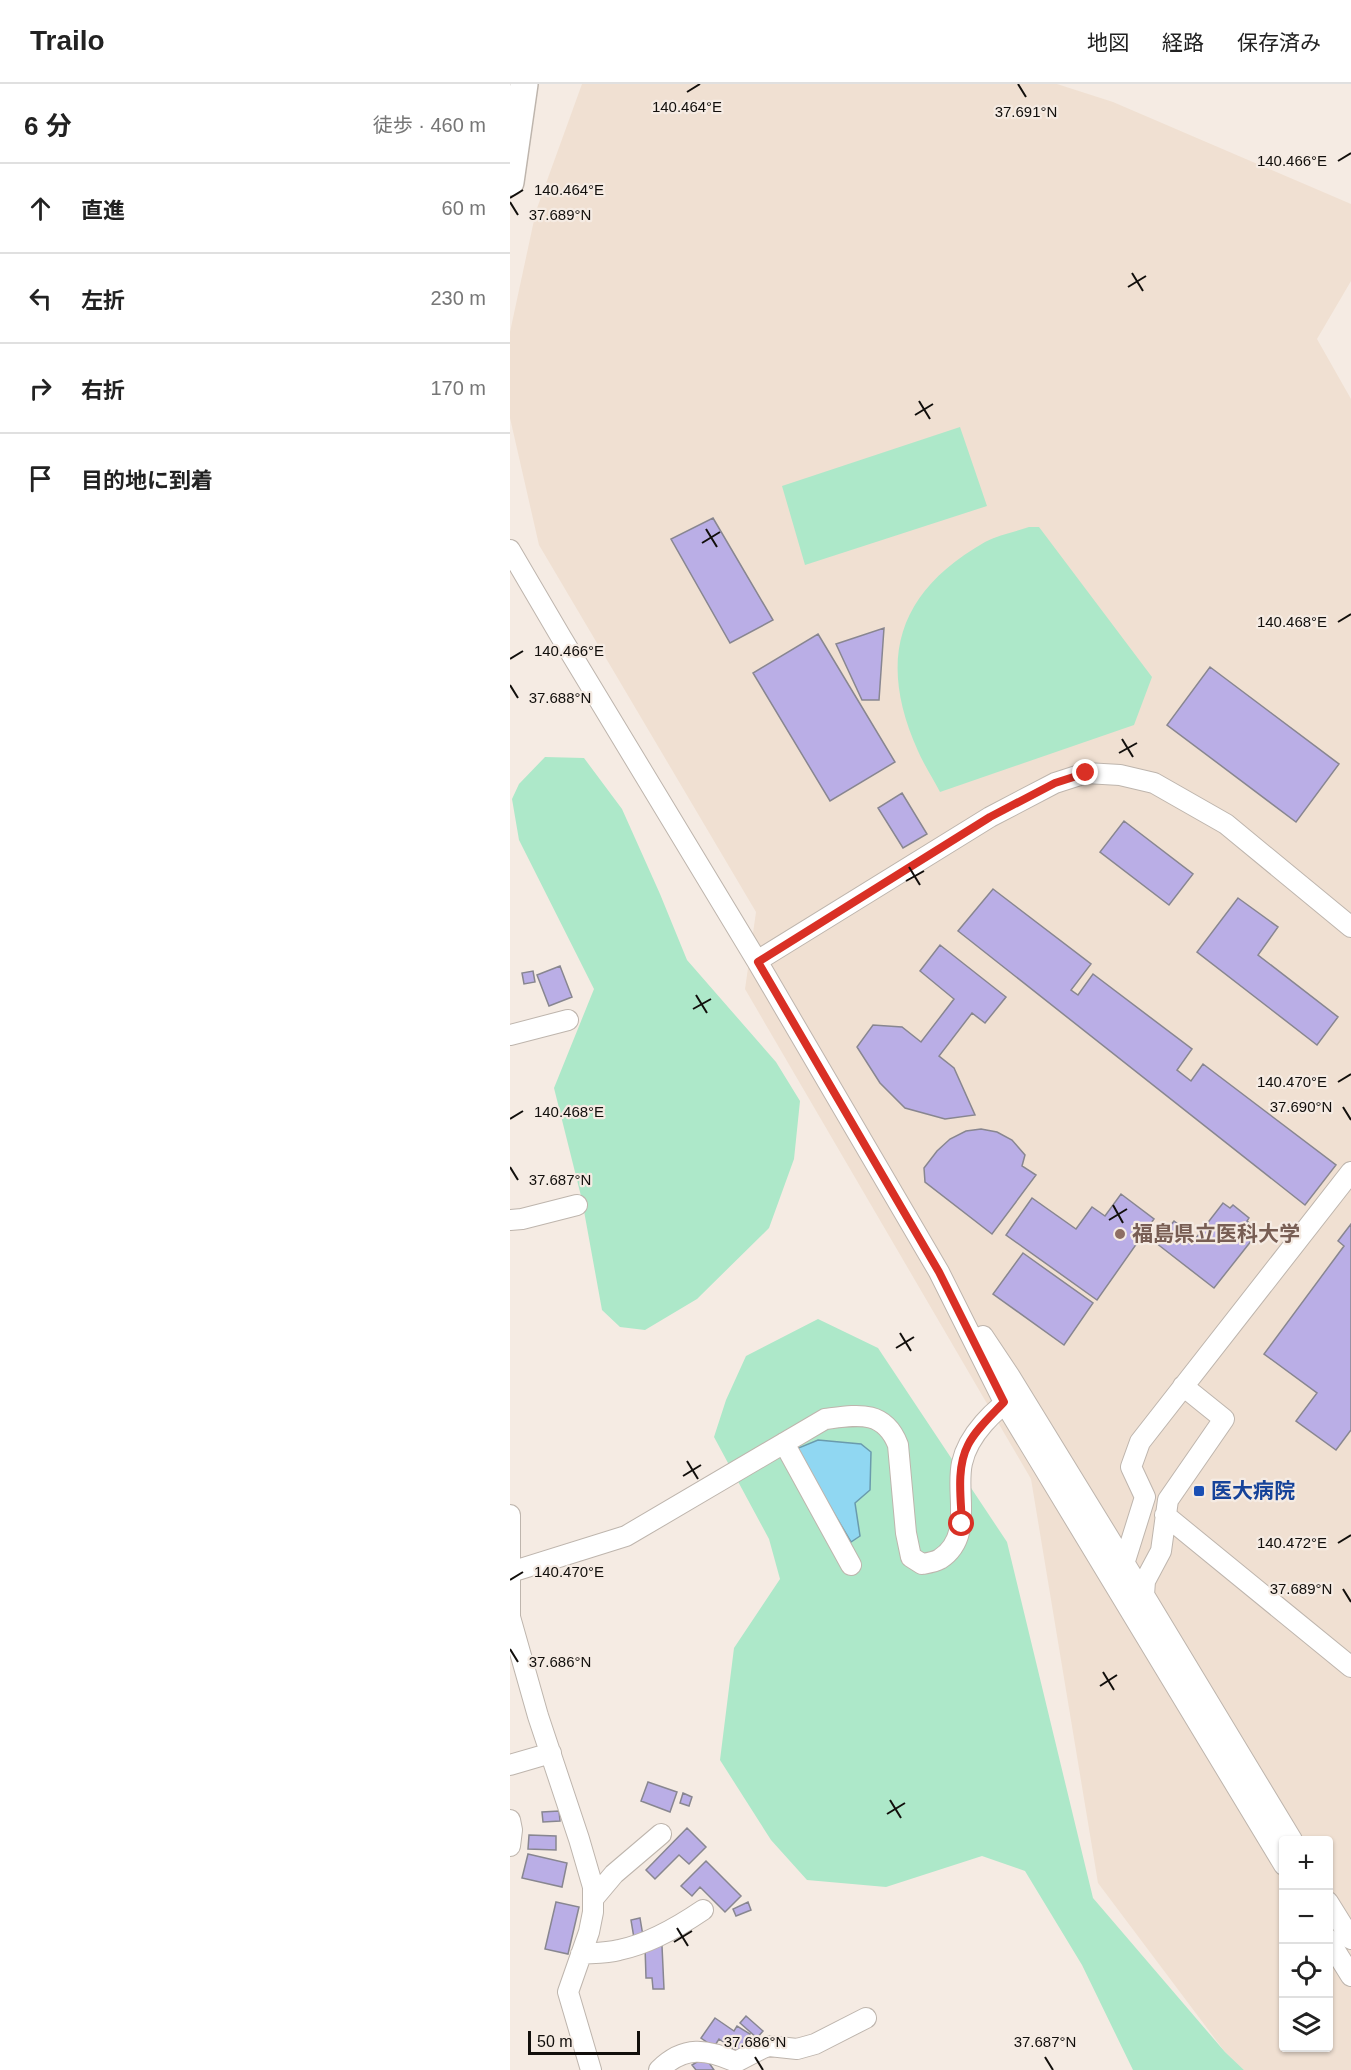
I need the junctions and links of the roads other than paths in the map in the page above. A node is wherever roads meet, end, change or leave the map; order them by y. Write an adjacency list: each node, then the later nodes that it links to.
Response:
1 (522, 84): 2 (highway); 3 (highway)
2 (510, 126)
3 (510, 182)
4 (510, 550): 6 (street)
5 (1351, 927): 6 (street)
6 (758, 962): 13 (street)
7 (568, 1020): 8 (street)
8 (510, 1035)
9 (1351, 1172): 12 (street)
10 (577, 1205): 11 (street)
11 (510, 1220)
12 (1184, 1386): 17 (street); 18 (street)
13 (1012, 1398): 14 (street); 15 (street); 20 (street)
14 (784, 1443): 21 (street); 23 (street)
15 (1069, 1475): 18 (street); 22 (street)
16 (510, 1515): 23 (street)
17 (1165, 1515): 19 (street); 26 (street)
18 (1139, 1519): 22 (street)
19 (1160, 1548): 22 (street); 24 (street)
20 (1099, 1561): 22 (street); 25 (street)
21 (851, 1565)
22 (1126, 1571): 24 (street); 25 (street)
23 (511, 1572): 27 (street)
24 (1144, 1595): 31 (street)
25 (1161, 1664): 33 (street)
26 (1351, 1666)
27 (550, 1753): 28 (street); 34 (street)
28 (510, 1765)
29 (510, 1820): 32 (street)
30 (661, 1834): 34 (street)
31 (1290, 1836)
32 (510, 1846)
33 (1279, 1857)
34 (592, 1899): 39 (street)
35 (1333, 1909): 37 (street)
36 (703, 1910): 39 (street)
37 (1351, 1940)
38 (1332, 1944): 40 (street)
39 (581, 1954): 42 (street)
40 (1351, 1976)
41 (866, 2018): 43 (street)
42 (591, 2070)
43 (659, 2070)

